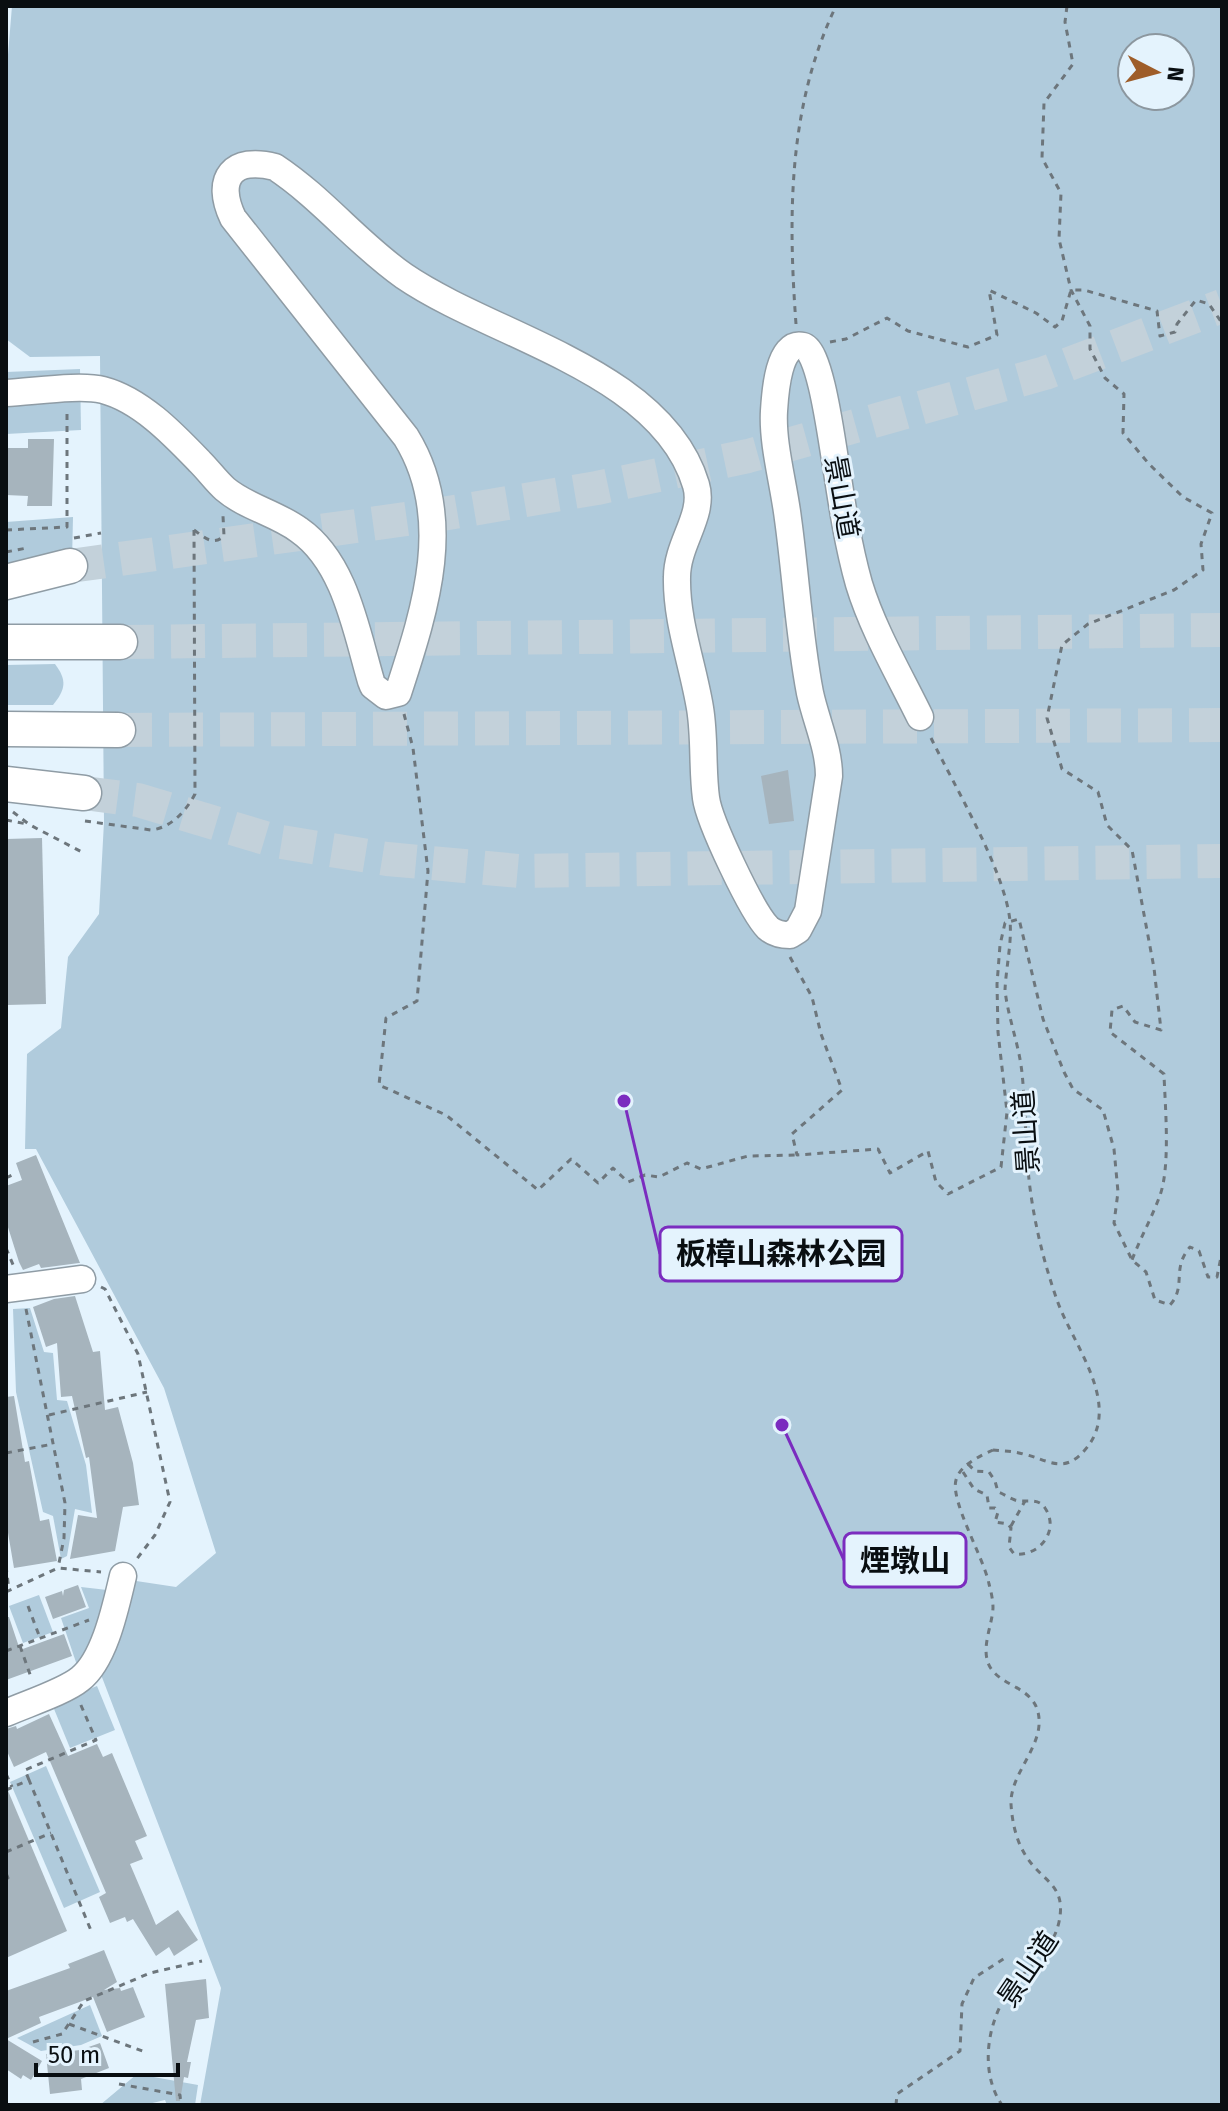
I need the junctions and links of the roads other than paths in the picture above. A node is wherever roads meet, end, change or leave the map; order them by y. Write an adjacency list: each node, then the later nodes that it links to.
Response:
1 (6, 393): 6 (street, 景山道)
2 (70, 566): 3 (main road)
3 (6, 582)
4 (6, 642): 5 (main road)
5 (120, 642)
6 (920, 717)
7 (6, 729): 8 (main road)
8 (118, 730)
9 (7, 801): 10 (main road)
10 (78, 806)
11 (82, 1279): 12 (street)
12 (14, 1288)
13 (123, 1576): 14 (street)
14 (6, 1713)

